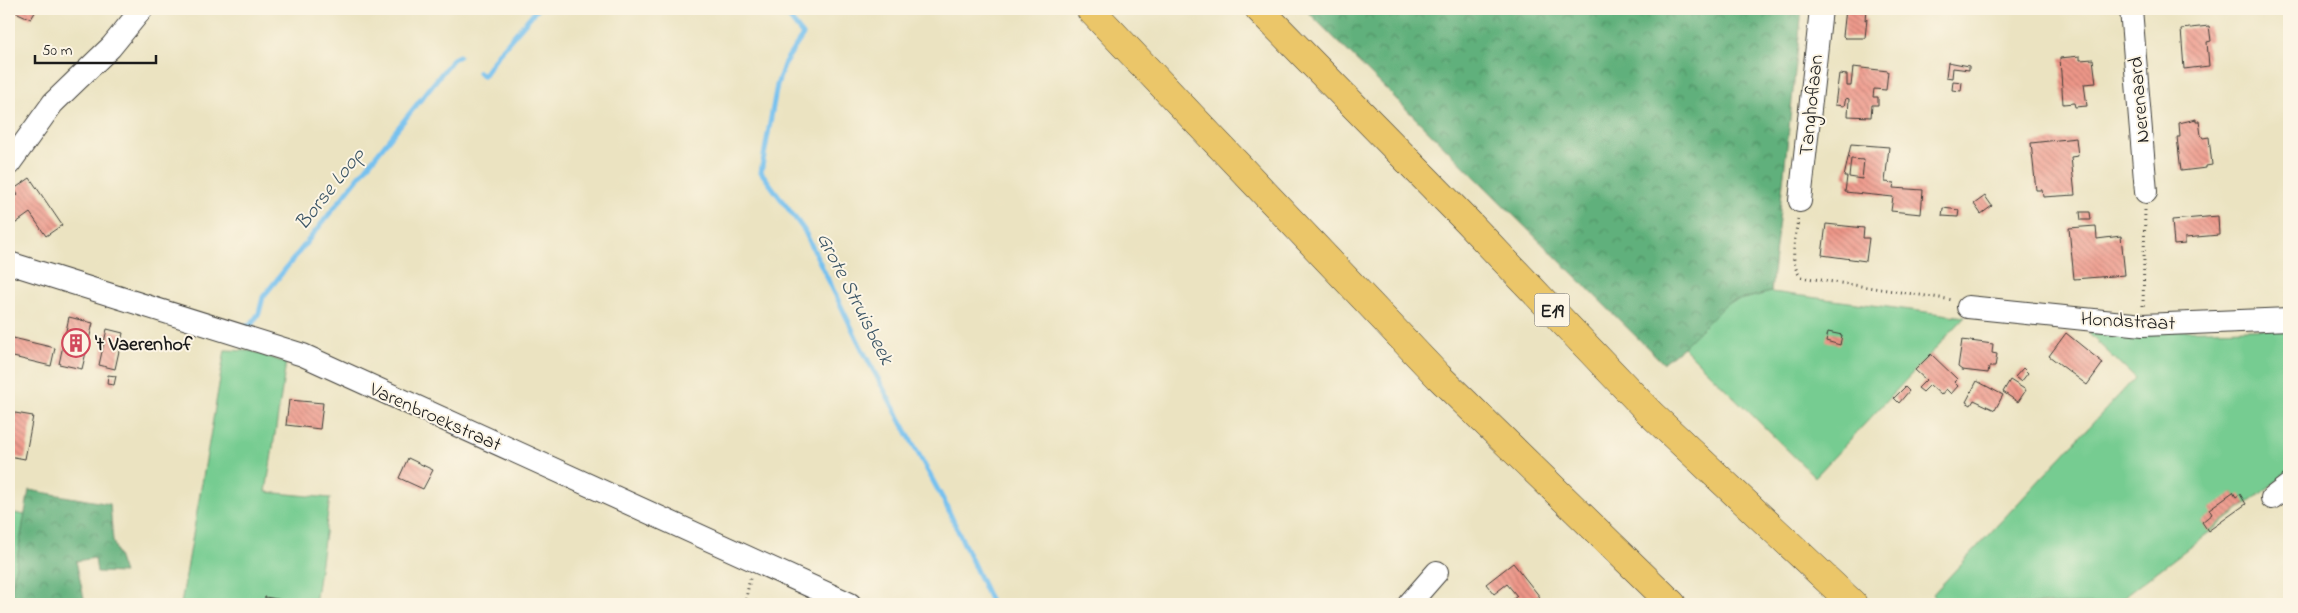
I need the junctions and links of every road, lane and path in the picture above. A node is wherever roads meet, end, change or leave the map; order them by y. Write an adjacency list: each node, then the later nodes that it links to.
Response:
1 (142, 9): 6 (street)
2 (1090, 9): 18 (highway)
3 (1259, 9): 19 (highway, E19)
4 (1821, 9): 8 (street, Tanghoflaan)
5 (2131, 9): 7 (street, Nerenaard)
6 (9, 164)
7 (2146, 192): 12 (path)
8 (1800, 201): 10 (path)
9 (9, 263): 13 (street, Varenbroekstraat)
10 (1968, 307): 12 (street, Hondstraat)
11 (2289, 319): 12 (street, Hondstraat)
12 (2143, 325)
13 (753, 560): 15 (path); 16 (street, Varenbroekstraat)
14 (1438, 572): 17 (street)
15 (745, 604)
16 (850, 604)
17 (1408, 604)
18 (1672, 604)
19 (1853, 604)

